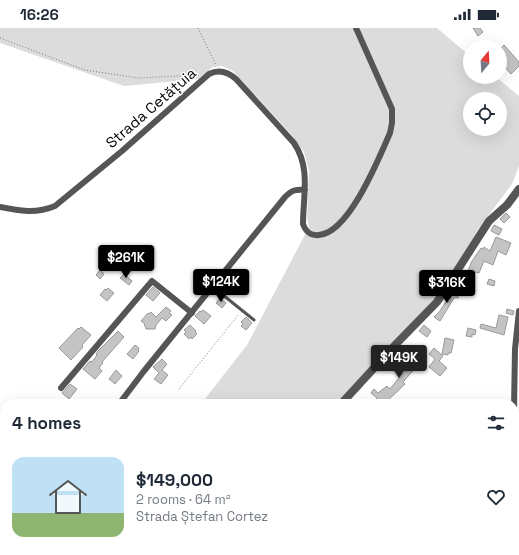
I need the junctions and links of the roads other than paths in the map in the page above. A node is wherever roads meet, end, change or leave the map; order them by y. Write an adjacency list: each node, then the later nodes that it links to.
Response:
1 (356, 28): 2 (street, Strada Cetățuia)
2 (305, 190): 4 (street, Strada Cetățuia); 5 (street)
3 (518, 192): 11 (street)
4 (0, 207)
5 (213, 287): 7 (street); 8 (lane)
6 (519, 311): 12 (street)
7 (192, 313): 9 (street); 10 (street)
8 (254, 320)
9 (62, 388)
10 (123, 399)
11 (346, 399)
12 (514, 399)

